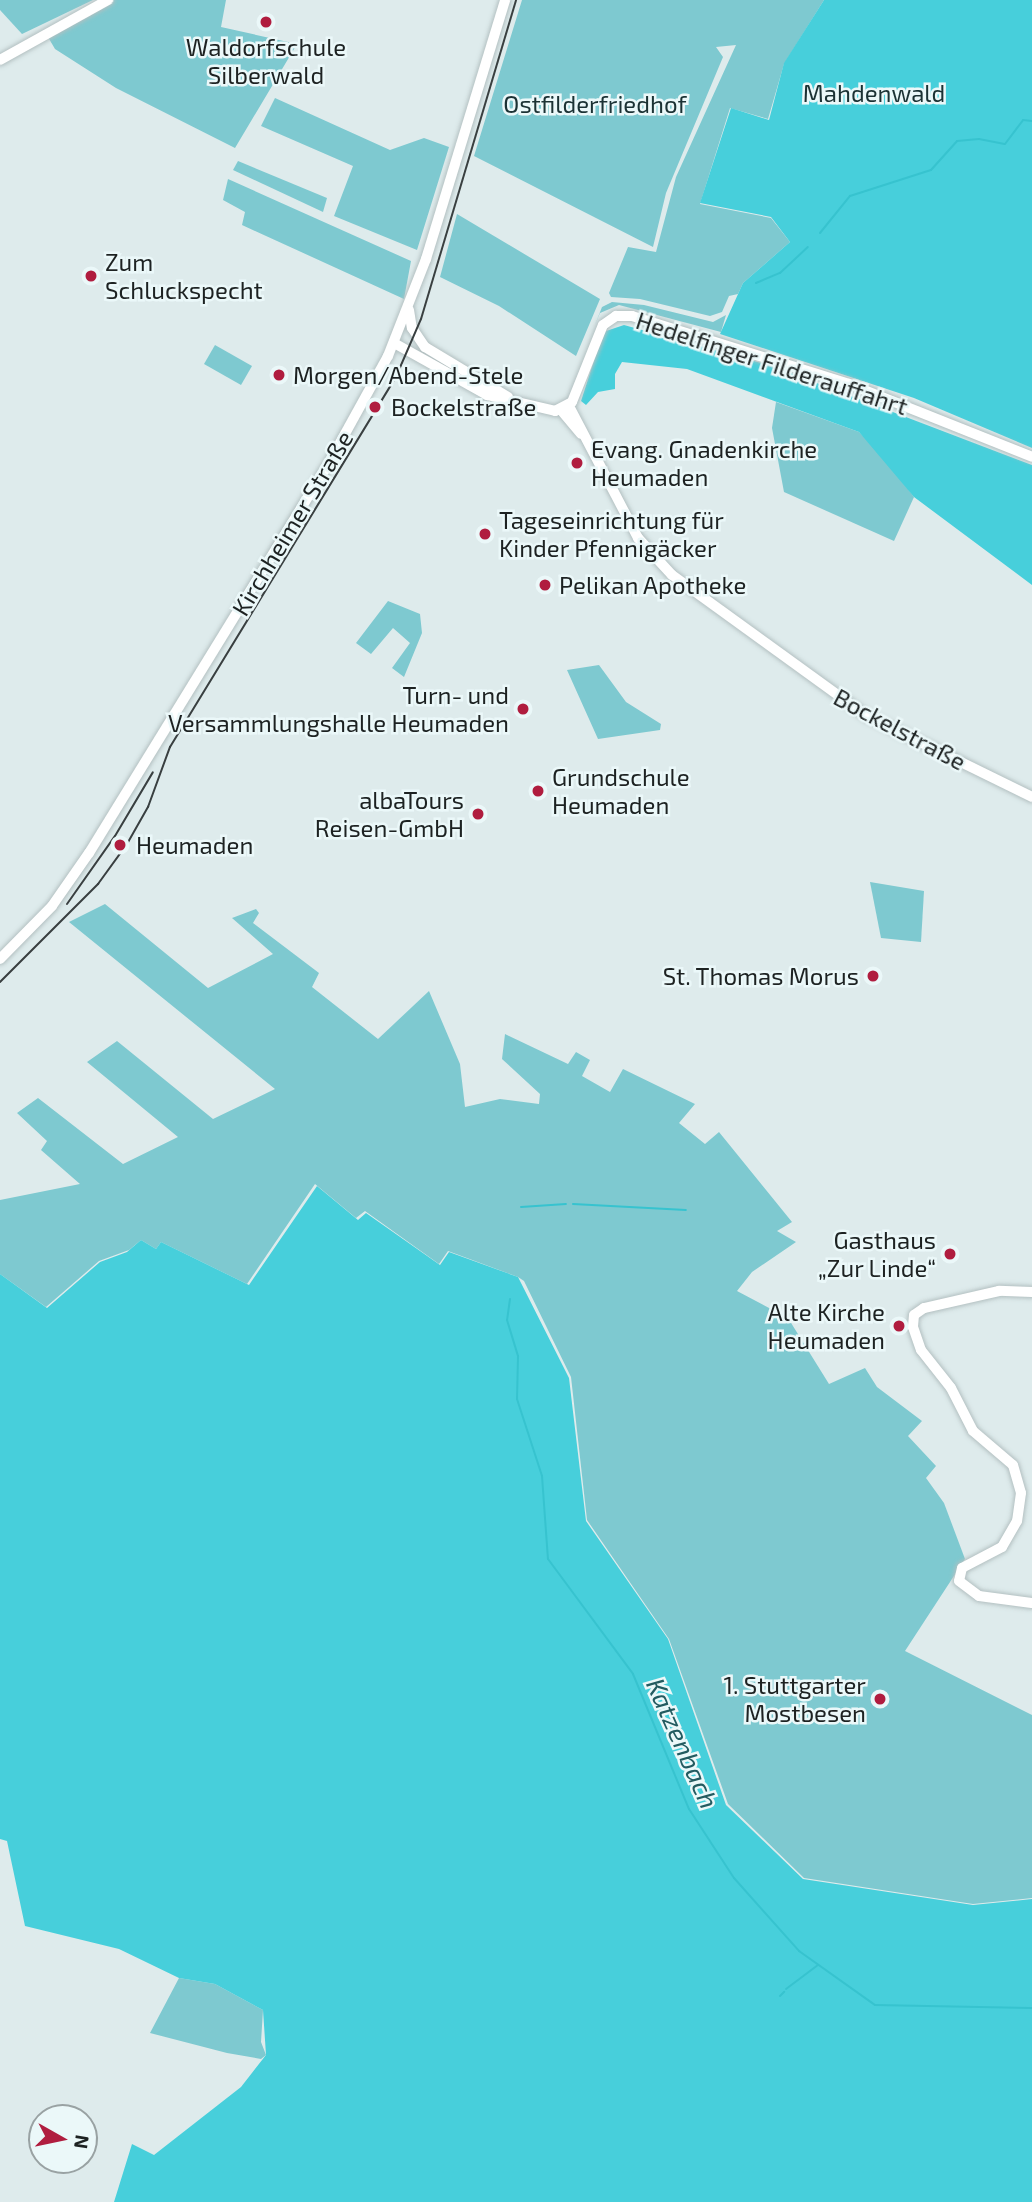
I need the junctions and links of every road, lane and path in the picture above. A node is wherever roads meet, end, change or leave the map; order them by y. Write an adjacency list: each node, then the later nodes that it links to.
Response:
1 (108, 0): 3 (main road)
2 (505, 0): 4 (main road, Kirchheimer Straße)
3 (0, 60)
4 (409, 309): 5 (main road, Kirchheimer Straße); 6 (main road)
5 (396, 340): 6 (main road); 7 (main road); 11 (main road, Kirchheimer Straße)
6 (425, 347): 7 (main road)
7 (510, 398): 8 (main road)
8 (565, 408): 9 (main road, Hedelfinger Filderauffahrt); 10 (main road, Bockelstraße)
9 (1032, 457)
10 (1032, 797)
11 (0, 959)
12 (1032, 1292): 13 (main road)
13 (1032, 1603)

